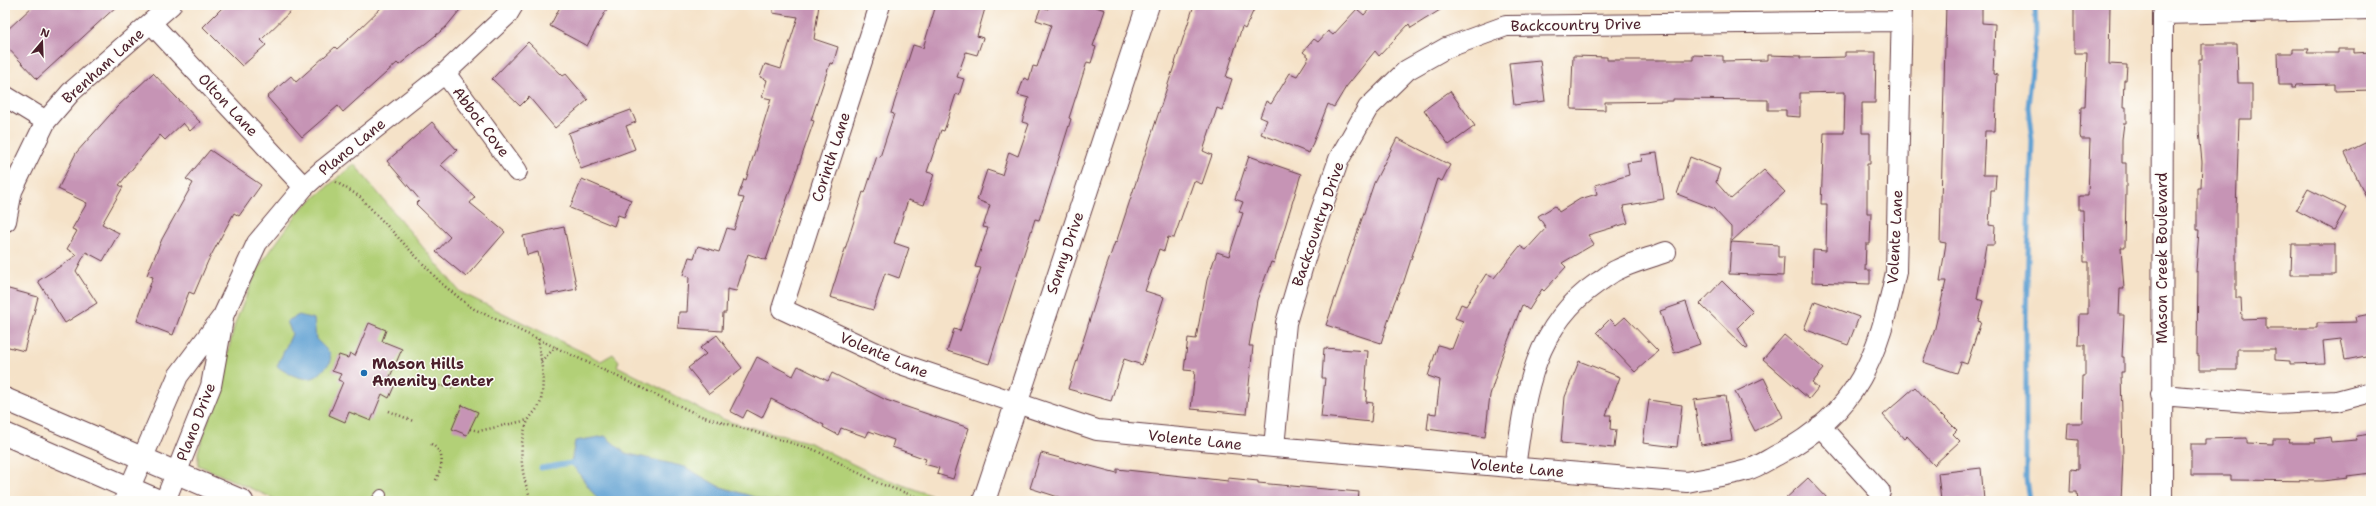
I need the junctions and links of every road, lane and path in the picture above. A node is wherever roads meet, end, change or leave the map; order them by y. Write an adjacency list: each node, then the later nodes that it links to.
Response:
1 (171, 5): 7 (street, Brenham Lane)
2 (513, 5): 8 (street, Plano Lane)
3 (880, 5): 16 (street, Corinth Lane)
4 (1148, 5): 26 (street, Sonny Drive)
5 (2371, 10): 24 (street, Mason Creek Boulevard)
6 (1902, 13): 30 (street, Volente Lane); 34 (street, Backcountry Drive)
7 (151, 23): 10 (street, Brenham Lane); 13 (street, Olton Lane)
8 (445, 73): 11 (street, Abbot Cove); 13 (street, Plano Lane)
9 (5, 96): 10 (street)
10 (46, 121): 14 (street, Brenham Lane)
11 (517, 170)
12 (336, 182): 18 (path)
13 (304, 187): 17 (street, Plano Lane)
14 (6, 221)
15 (1666, 252): 36 (street)
16 (782, 309): 26 (street, Volente Lane)
17 (223, 316): 35 (street); 37 (street, Plano Drive)
18 (538, 339): 19 (path); 20 (path)
19 (556, 347): 20 (path); 47 (path)
20 (541, 361): 28 (path)
21 (428, 382): 22 (path)
22 (453, 389)
23 (2371, 392): 24 (street)
24 (2161, 395): 49 (street, Mason Creek Boulevard)
25 (5, 399): 35 (street)
26 (1015, 404): 34 (street, Volente Lane); 48 (street, Sonny Drive)
27 (389, 411): 29 (path)
28 (529, 420): 31 (path); 46 (path)
29 (413, 421)
30 (1820, 426): 36 (street, Volente Lane); 39 (street)
31 (470, 429)
32 (5, 434): 40 (street)
33 (431, 444): 38 (path)
34 (1274, 447): 36 (street, Volente Lane)
35 (143, 459): 37 (street); 40 (street)
36 (1515, 468)
37 (177, 472): 42 (street, Plano Drive); 43 (street)
38 (435, 482)
39 (1880, 492)
40 (127, 495): 41 (street)
41 (159, 501)
42 (165, 501)
43 (242, 501)
44 (376, 501): 45 (lane)
45 (382, 501)
46 (532, 501)
47 (928, 501)
48 (984, 501)
49 (2162, 501)

